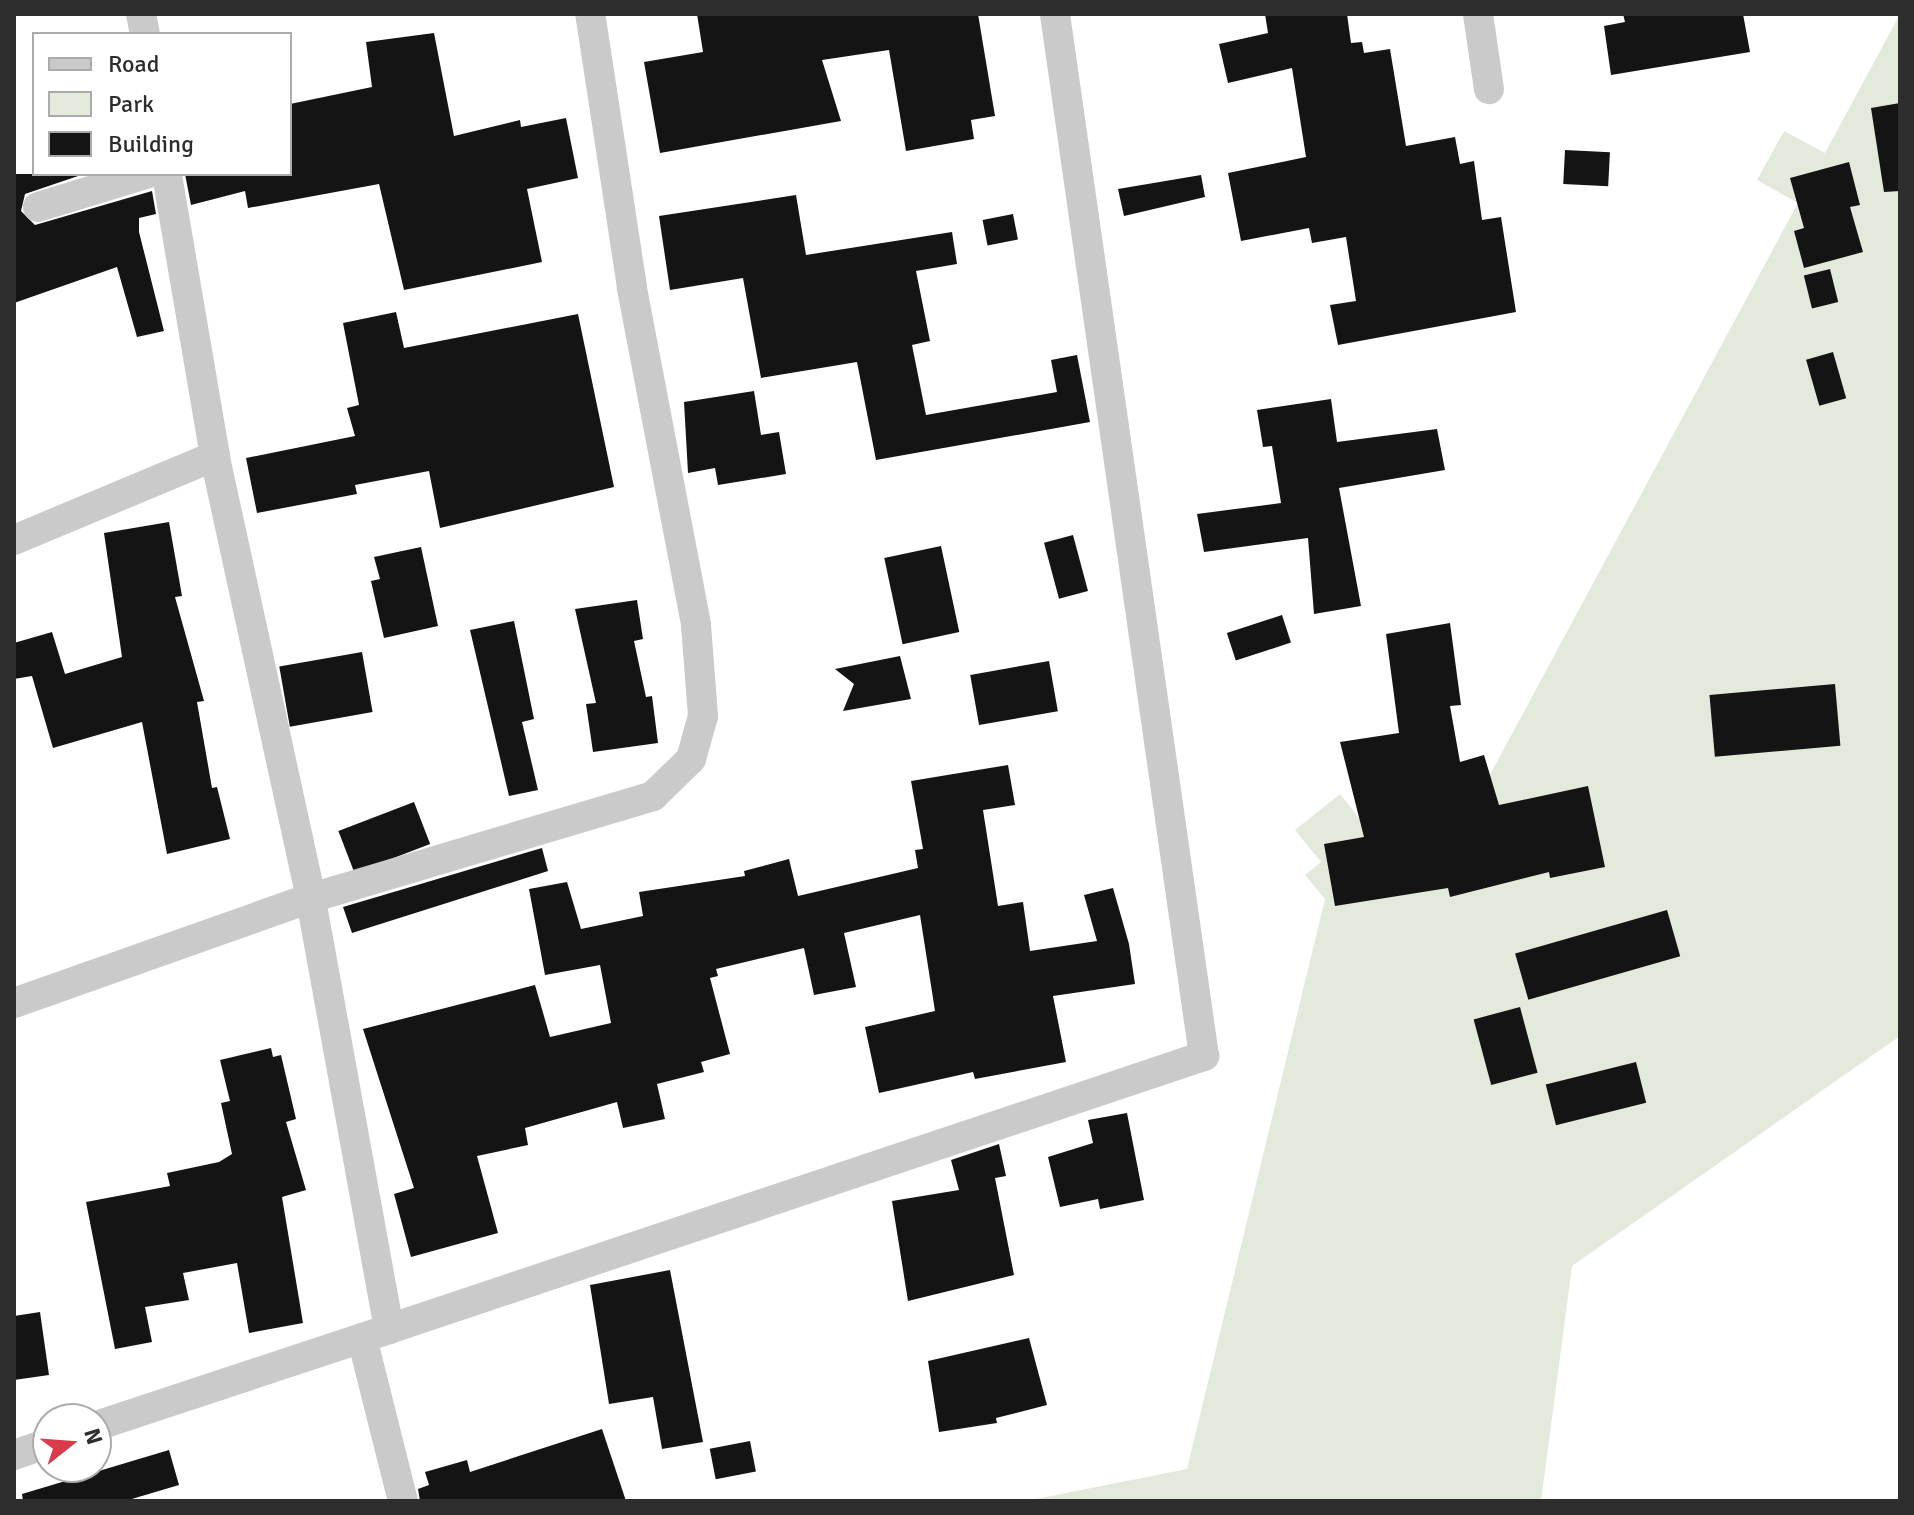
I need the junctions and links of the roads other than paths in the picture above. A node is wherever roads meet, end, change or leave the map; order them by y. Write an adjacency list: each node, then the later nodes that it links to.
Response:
1 (590, 14): 10 (street)
2 (1055, 14): 12 (street)
3 (1478, 14): 4 (street)
4 (1489, 89)
5 (139, 176): 7 (street)
6 (167, 176): 8 (street)
7 (38, 207)
8 (215, 456): 9 (street); 10 (street)
9 (14, 540)
10 (311, 898): 11 (street); 12 (street)
11 (14, 1003)
12 (375, 1333): 13 (street); 14 (street)
13 (112, 1421)
14 (403, 1501)

